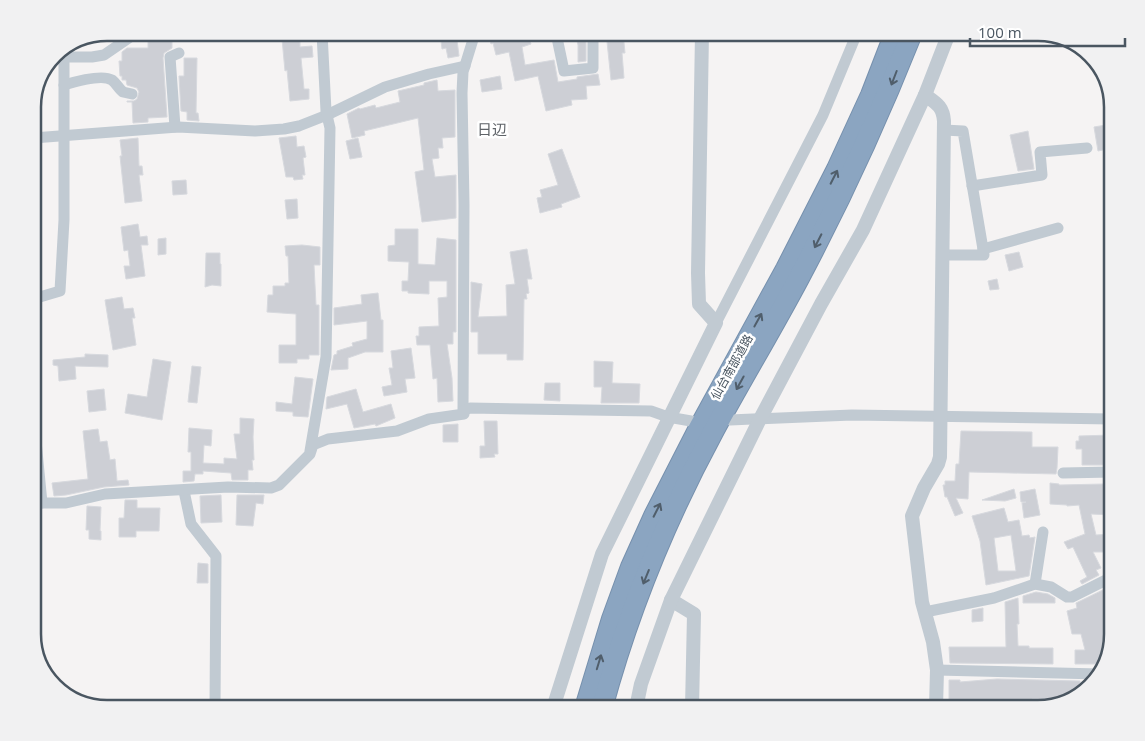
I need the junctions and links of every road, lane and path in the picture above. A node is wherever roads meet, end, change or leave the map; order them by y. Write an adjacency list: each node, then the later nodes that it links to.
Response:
1 (124, 41): 13 (street)
2 (323, 41): 20 (street)
3 (472, 41): 15 (street)
4 (558, 41): 5 (street)
5 (593, 41)
6 (702, 41): 31 (street)
7 (853, 41): 31 (street)
8 (892, 41): 53 (highway, 仙台南部道路, one-way to 8)
9 (909, 41): 54 (highway, 仙台南部道路, one-way to 54)
10 (946, 41): 19 (street)
11 (179, 53): 21 (street)
12 (69, 54): 13 (street)
13 (104, 56): 16 (street)
14 (64, 58): 17 (street)
15 (465, 66): 20 (street); 32 (street)
16 (106, 78): 17 (street); 18 (street)
17 (64, 85): 23 (street)
18 (132, 94)
19 (925, 95): 22 (street); 35 (street)
20 (327, 115): 21 (street); 39 (street)
21 (174, 127): 23 (street)
22 (944, 130): 26 (street); 29 (street)
23 (64, 135): 24 (street); 30 (street)
24 (41, 137)
25 (1087, 148): 26 (street)
26 (972, 186): 28 (street)
27 (1058, 228): 28 (street)
28 (983, 249): 29 (street)
29 (942, 255): 33 (street)
30 (41, 297)
31 (716, 323): 34 (street)
32 (463, 411): 34 (street); 39 (street)
33 (940, 416): 35 (street); 36 (street); 48 (street)
34 (668, 417): 38 (street); 52 (street)
35 (760, 419): 37 (street); 47 (street)
36 (1104, 419)
37 (730, 420)
38 (691, 421)
39 (310, 454): 42 (street)
40 (1104, 472): 41 (street)
41 (1063, 473)
42 (184, 491): 43 (street); 51 (street)
43 (41, 502)
44 (1043, 532): 46 (street)
45 (1104, 581): 46 (street)
46 (1035, 584): 48 (street)
47 (671, 600): 55 (street); 56 (street)
48 (925, 612): 49 (street)
49 (936, 670): 50 (street); 57 (street)
50 (1090, 674)
51 (215, 700)
52 (556, 700)
53 (587, 700)
54 (604, 700)
55 (638, 700)
56 (692, 700)
57 (936, 700)

